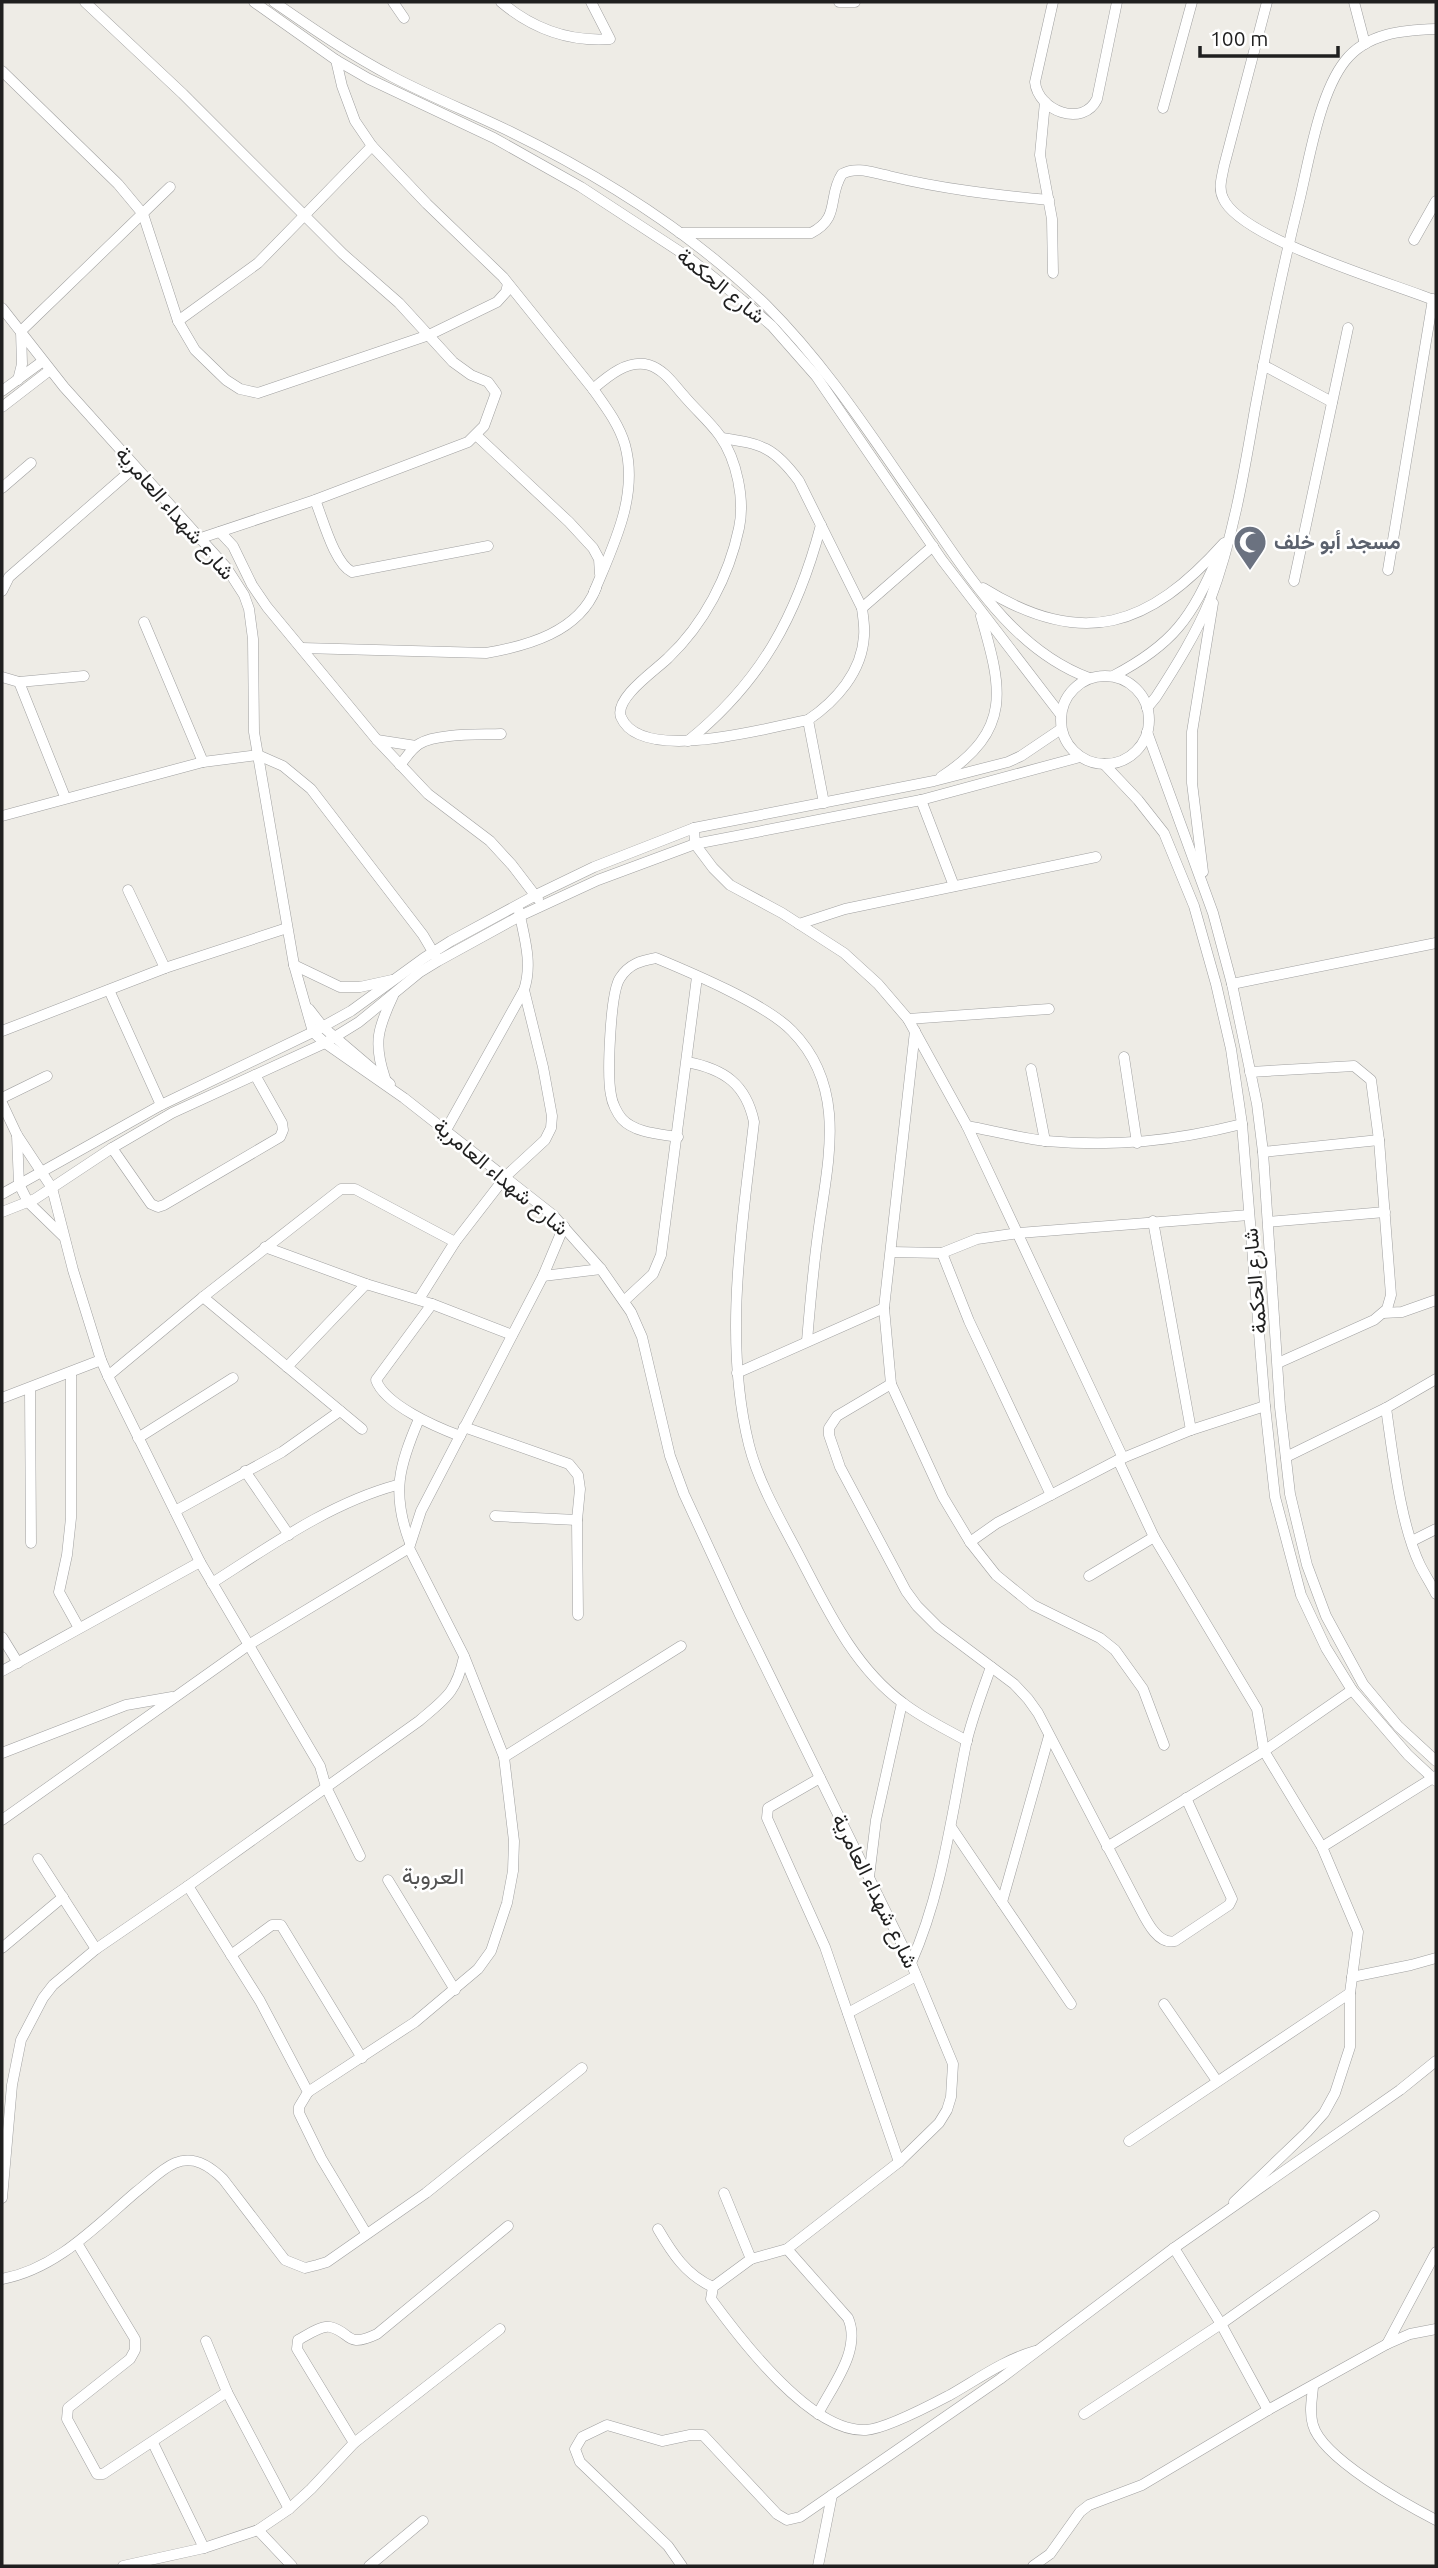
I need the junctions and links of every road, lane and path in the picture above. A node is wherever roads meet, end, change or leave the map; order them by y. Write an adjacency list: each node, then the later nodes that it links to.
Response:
1 (85, 2): 26 (street)
2 (254, 2): 17 (street, شارع الحكمة)
3 (274, 2): 27 (street, شارع الحكمة)
4 (393, 2): 14 (street)
5 (502, 2): 6 (street)
6 (591, 2)
7 (839, 2): 8 (street)
8 (855, 2)
9 (1053, 2): 19 (street)
10 (1117, 2): 19 (street)
11 (1192, 2): 20 (street)
12 (1268, 2): 29 (street)
13 (1354, 2): 16 (street)
14 (404, 18)
15 (1436, 29): 16 (street)
16 (1365, 44): 29 (street)
17 (336, 60): 21 (street); 57 (street, شارع الحكمة)
18 (2, 71): 25 (street)
19 (1045, 102): 23 (street)
20 (1163, 108)
21 (372, 145): 26 (street); 31 (street)
22 (170, 187): 25 (street)
23 (1049, 200): 27 (street); 30 (street)
24 (1436, 201): 28 (street)
25 (143, 214): 34 (street); 36 (street)
26 (304, 215): 34 (street); 37 (street)
27 (679, 233): 61 (street, شارع الحكمة)
28 (1414, 240)
29 (1288, 246): 32 (street); 39 (street)
30 (1054, 273)
31 (508, 284): 37 (street); 41 (street)
32 (1435, 300): 58 (street)
33 (2, 308): 36 (street, شارع شهداء العامرية)
34 (178, 321): 37 (street)
35 (1348, 328): 43 (street)
36 (21, 331): 38 (street, شارع شهداء العامرية); 40 (street)
37 (429, 335): 45 (street)
38 (47, 365): 40 (street); 44 (street); 48 (street, شارع شهداء العامرية)
39 (1264, 365): 43 (street); 52 (street)
40 (18, 380): 42 (street)
41 (593, 388): 46 (street); 63 (street)
42 (2, 391)
43 (1332, 402): 60 (street)
44 (2, 407)
45 (476, 435): 50 (street); 63 (street)
46 (722, 438): 51 (street); 80 (street)
47 (32, 463): 49 (street)
48 (135, 467): 54 (street, شارع شهداء العامرية); 62 (street)
49 (2, 488)
50 (315, 500): 53 (street); 56 (street)
51 (821, 526): 64 (street); 80 (street)
52 (1231, 527): 55 (street); 59 (street)
53 (220, 532): 54 (street); 67 (street)
54 (198, 538): 82 (street, شارع شهداء العامرية)
55 (1224, 543): 61 (street); 69 (street)
56 (488, 546)
57 (933, 546): 64 (street); 65 (street, شارع الحكمة)
58 (1388, 570)
59 (1217, 578): 73 (street); 97 (street)
60 (1294, 581)
61 (975, 583): 71 (street, شارع الحكمة)
62 (2, 591)
63 (594, 592): 67 (street)
64 (862, 608): 75 (street)
65 (979, 609): 74 (street, شارع الحكمة); 87 (street)
66 (144, 622): 84 (street)
67 (302, 648): 79 (street)
68 (84, 676): 72 (street)
69 (1113, 676): 71 (street); 73 (street)
70 (2, 677): 72 (street)
71 (1089, 678): 74 (street)
72 (19, 682): 88 (street)
73 (1147, 708): 77 (street)
74 (1061, 715): 76 (street)
75 (808, 720): 80 (street); 90 (street)
76 (1061, 729): 83 (street); 87 (street)
77 (1147, 732): 85 (street); 97 (street, شارع الحكمة)
78 (501, 734): 81 (street)
79 (377, 740): 81 (street); 86 (street)
80 (687, 743)
81 (416, 746): 86 (street)
82 (258, 755): 84 (street); 103 (street, شارع شهداء العامرية); 105 (street)
83 (1080, 757): 85 (street); 89 (street)
84 (203, 762): 88 (street)
85 (1104, 764): 132 (street, شارع الحكمة)
86 (400, 765): 98 (street)
87 (934, 781): 90 (street)
88 (65, 797): 91 (street)
89 (921, 800): 93 (street); 95 (street)
90 (824, 803): 92 (street)
91 (2, 816)
92 (694, 828): 93 (street); 98 (street)
93 (695, 844): 100 (street); 102 (street)
94 (1096, 857): 95 (street)
95 (954, 886): 102 (street)
96 (128, 890): 107 (street)
97 (1206, 890): 110 (street, شارع الحكمة)
98 (536, 895): 99 (street); 100 (street)
99 (518, 905): 101 (street); 105 (street)
100 (541, 905): 101 (street)
101 (520, 916): 105 (street); 112 (street)
102 (799, 923): 115 (street)
103 (287, 928): 106 (street, شارع شهداء العامرية); 107 (street)
104 (1436, 943): 110 (street)
105 (436, 956): 109 (street); 113 (street)
106 (294, 965): 109 (street); 116 (street, شارع شهداء العامرية)
107 (165, 968): 111 (street)
108 (697, 977): 122 (street); 136 (street); 171 (street)
109 (393, 980): 116 (street)
110 (1231, 984): 124 (street, شارع الحكمة)
111 (109, 990): 117 (street); 131 (street)
112 (524, 990): 134 (street); 143 (street)
113 (394, 993): 119 (street); 127 (street)
114 (1049, 1009): 115 (street)
115 (908, 1019): 118 (street)
116 (318, 1029): 119 (street, شارع شهداء العامرية); 120 (street, شارع شهداء العامرية); 131 (street)
117 (2, 1031)
118 (915, 1031): 133 (street); 158 (street)
119 (336, 1037): 120 (street); 127 (street, شارع شهداء العامرية)
120 (325, 1043): 125 (street); 129 (street, شارع شهداء العامرية)
121 (1124, 1057): 139 (street)
122 (687, 1062): 136 (street); 176 (street)
123 (1031, 1069): 138 (street)
124 (1250, 1072): 137 (street); 141 (street, شارع الحكمة)
125 (255, 1075): 140 (street); 140 (street)
126 (47, 1076): 128 (street)
127 (385, 1078): 129 (street, شارع شهداء العامرية)
128 (2, 1098)
129 (404, 1098): 134 (street, شارع شهداء العامرية)
130 (2, 1103): 135 (street)
131 (161, 1105): 142 (street)
132 (1242, 1124): 139 (street); 150 (street, شارع الحكمة)
133 (967, 1126): 138 (street); 154 (street)
134 (446, 1130): 143 (street, شارع شهداء العامرية)
135 (17, 1135): 142 (street); 144 (street)
136 (678, 1137): 166 (street)
137 (1379, 1140): 141 (street); 149 (street)
138 (1045, 1141): 139 (street)
139 (1138, 1143)
140 (112, 1149): 145 (street)
141 (1263, 1152): 152 (street, شارع الحكمة)
142 (42, 1171): 144 (street); 145 (street)
143 (506, 1176): 153 (street, شارع شهداء العامرية); 156 (street)
144 (19, 1184): 146 (street); 147 (street)
145 (52, 1188): 147 (street); 155 (street)
146 (2, 1194)
147 (28, 1202): 148 (street); 155 (street)
148 (2, 1212)
149 (1385, 1212): 152 (street); 169 (street)
150 (1249, 1215): 151 (street); 183 (street, شارع الحكمة)
151 (1153, 1221): 154 (street); 188 (street)
152 (1268, 1222): 173 (street, شارع الحكمة)
153 (564, 1226): 160 (street, شارع شهداء العامرية); 161 (street)
154 (1019, 1233): 159 (street); 192 (street)
155 (63, 1237): 172 (street)
156 (455, 1242): 157 (street); 164 (street)
157 (265, 1247): 162 (street); 163 (street)
158 (891, 1252): 159 (street); 168 (street)
159 (942, 1253): 195 (street)
160 (601, 1269): 161 (street); 166 (street, شارع شهداء العامرية)
161 (543, 1276): 170 (street)
162 (366, 1284): 164 (street); 174 (street)
163 (203, 1297): 174 (street); 177 (street)
164 (419, 1300): 167 (street)
165 (1436, 1300): 169 (street)
166 (624, 1301): 229 (street, شارع شهداء العامرية)
167 (432, 1304): 170 (street); 186 (street)
168 (884, 1308): 171 (street); 180 (street)
169 (1383, 1313): 173 (street)
170 (512, 1335): 189 (street)
171 (807, 1341): 176 (street)
172 (101, 1360): 175 (street); 177 (street)
173 (1278, 1363): 191 (street, شارع الحكمة)
174 (287, 1367): 185 (street)
175 (71, 1373): 181 (street); 211 (street)
176 (737, 1373): 221 (street)
177 (108, 1376): 190 (street)
178 (233, 1378): 190 (street)
179 (1436, 1379): 184 (street)
180 (891, 1384): 203 (street); 217 (street)
181 (30, 1389): 182 (street); 204 (street)
182 (2, 1398)
183 (1265, 1406): 188 (street); 219 (street, شارع الحكمة)
184 (1386, 1408): 191 (street); 202 (street)
185 (340, 1411): 187 (street); 193 (street)
186 (419, 1419): 189 (street); 194 (street)
187 (362, 1429)
188 (1191, 1430): 192 (street)
189 (462, 1432): 198 (street); 205 (street)
190 (138, 1438): 196 (street)
191 (1286, 1457): 228 (street, شارع الحكمة)
192 (1121, 1459): 195 (street); 201 (street)
193 (246, 1471): 196 (street); 200 (street)
194 (397, 1485): 200 (street); 205 (street)
195 (1051, 1495): 203 (street)
196 (175, 1511): 206 (street)
197 (495, 1516): 198 (street)
198 (577, 1520): 210 (street)
199 (1436, 1529): 202 (street)
200 (289, 1535): 208 (street)
201 (1154, 1537): 207 (street); 225 (street)
202 (1412, 1541): 209 (street)
203 (970, 1542): 224 (street)
204 (31, 1543)
205 (409, 1545): 213 (street); 215 (street)
206 (200, 1562): 208 (street); 211 (street)
207 (1089, 1576)
208 (212, 1583): 213 (street)
209 (1436, 1594)
210 (578, 1615)
211 (79, 1628): 216 (street)
212 (2, 1637): 216 (street)
213 (250, 1644): 220 (street); 231 (street)
214 (681, 1646): 227 (street)
215 (464, 1656): 227 (street); 231 (street)
216 (18, 1663): 218 (street)
217 (991, 1667): 222 (street); 223 (street)
218 (2, 1671)
219 (1352, 1690): 225 (street); 230 (street, شارع الحكمة)
220 (173, 1698): 226 (street); 233 (street)
221 (902, 1703): 223 (street); 239 (street)
222 (1049, 1735): 235 (street); 243 (street)
223 (967, 1741): 234 (street)
224 (1164, 1745)
225 (1264, 1751): 232 (street); 236 (street)
226 (2, 1753)
227 (504, 1757): 251 (street)
228 (1436, 1761)
229 (820, 1778): 239 (street, شارع شهداء العامرية); 255 (street)
230 (1435, 1778): 236 (street)
231 (326, 1787): 237 (street); 241 (street)
232 (1186, 1798): 235 (street); 235 (street)
233 (2, 1820)
234 (951, 1827): 243 (street); 248 (street)
235 (1107, 1847)
236 (1322, 1847): 250 (street)
237 (360, 1856)
238 (38, 1859): 242 (street)
239 (869, 1877): 248 (street, شارع شهداء العامرية)
240 (388, 1880): 251 (street)
241 (188, 1886): 245 (street); 246 (street)
242 (63, 1897): 244 (street); 245 (street)
243 (1002, 1902): 253 (street)
244 (2, 1948)
245 (96, 1948): 264 (street)
246 (231, 1955): 256 (street); 260 (street)
247 (1436, 1958): 250 (street)
248 (911, 1963): 249 (street, شارع شهداء العامرية)
249 (916, 1976): 255 (street); 262 (street, شارع شهداء العامرية)
250 (1352, 1977): 252 (street)
251 (455, 1990): 256 (street)
252 (1350, 1993): 259 (street); 265 (street)
253 (1071, 2004)
254 (1164, 2004): 259 (street)
255 (848, 2013): 262 (street)
256 (362, 2059): 260 (street)
257 (1436, 2061): 265 (street)
258 (582, 2068): 269 (street)
259 (1217, 2081): 261 (street)
260 (308, 2092): 269 (street)
261 (1129, 2140)
262 (899, 2162): 272 (street, شارع شهداء العامرية)
263 (724, 2193): 274 (street)
264 (2, 2198)
265 (1224, 2212): 271 (street)
266 (1374, 2216): 277 (street)
267 (508, 2226): 289 (street)
268 (658, 2229): 276 (street)
269 (366, 2233): 270 (street)
270 (77, 2243): 275 (street); 288 (street)
271 (1174, 2248): 277 (street); 282 (street)
272 (787, 2249): 274 (street, شارع شهداء العامرية); 286 (street)
273 (1436, 2252): 281 (street)
274 (751, 2259): 276 (street, شارع شهداء العامرية)
275 (2, 2278)
276 (713, 2287): 286 (street)
277 (1221, 2324): 285 (street); 287 (street)
278 (500, 2329): 289 (street)
279 (1436, 2329): 281 (street)
280 (206, 2340): 284 (street)
281 (1387, 2343): 283 (street)
282 (1035, 2351): 286 (street); 290 (street)
283 (1313, 2387): 285 (street); 292 (street)
284 (227, 2392): 288 (street); 291 (street)
285 (1268, 2410): 301 (street)
286 (818, 2414)
287 (1084, 2414)
288 (153, 2443): 295 (street)
289 (354, 2443): 291 (street)
290 (832, 2495): 299 (street); 300 (street)
291 (289, 2509): 294 (street)
292 (1436, 2520)
293 (423, 2521): 298 (street)
294 (258, 2529): 295 (street); 297 (street)
295 (204, 2548): 296 (street)
296 (123, 2566)
297 (292, 2566)
298 (369, 2566)
299 (682, 2566)
300 (818, 2566)
301 (1033, 2566)

